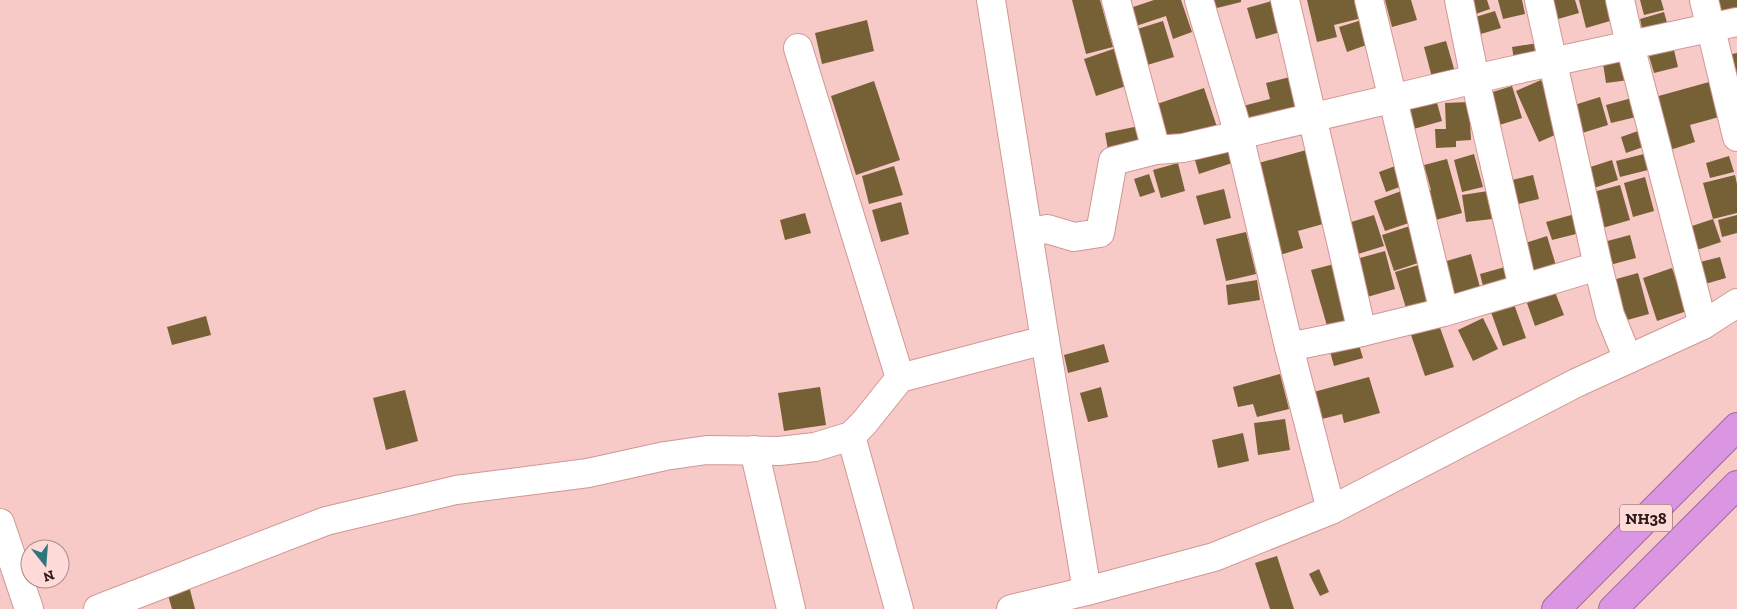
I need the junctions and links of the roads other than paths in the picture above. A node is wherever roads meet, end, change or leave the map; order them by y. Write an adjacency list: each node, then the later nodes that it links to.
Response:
1 (991, 0): 21 (street)
2 (1116, 0): 20 (street)
3 (1200, 0): 18 (street)
4 (1285, 0): 17 (street)
5 (1369, 0): 16 (street)
6 (1459, 0): 15 (street)
7 (1539, 0): 14 (street)
8 (1620, 0): 12 (street)
9 (1704, 0): 11 (street)
10 (1737, 22): 11 (street)
11 (1711, 27): 12 (street); 19 (street)
12 (1630, 45): 14 (street); 26 (street)
13 (798, 48): 31 (street)
14 (1553, 62): 15 (street); 22 (street)
15 (1475, 79): 16 (street); 23 (street)
16 (1392, 100): 17 (street); 25 (street)
17 (1313, 117): 18 (street); 27 (street)
18 (1239, 135): 20 (street); 29 (street)
19 (1737, 137)
20 (1156, 150): 21 (street)
21 (1028, 232): 28 (street)
22 (1598, 266): 23 (street); 30 (street)
23 (1523, 288): 25 (street)
24 (1737, 303): 26 (street)
25 (1444, 312): 27 (street)
26 (1703, 325): 30 (street)
27 (1362, 332): 29 (street)
28 (1045, 340): 31 (street); 38 (street)
29 (1289, 347): 36 (street)
30 (1628, 359): 36 (street)
31 (900, 378): 33 (street)
32 (1737, 427): 44 (highway, NH38)
33 (850, 436): 34 (street); 42 (street)
34 (754, 450): 40 (street); 41 (street)
35 (1737, 485): 45 (highway, NH38)
36 (1331, 510): 38 (street)
37 (0, 523): 39 (street)
38 (1087, 591): 43 (street)
39 (29, 609)
40 (98, 609)
41 (791, 609)
42 (899, 609)
43 (1011, 609)
44 (1556, 609)
45 (1613, 609)

